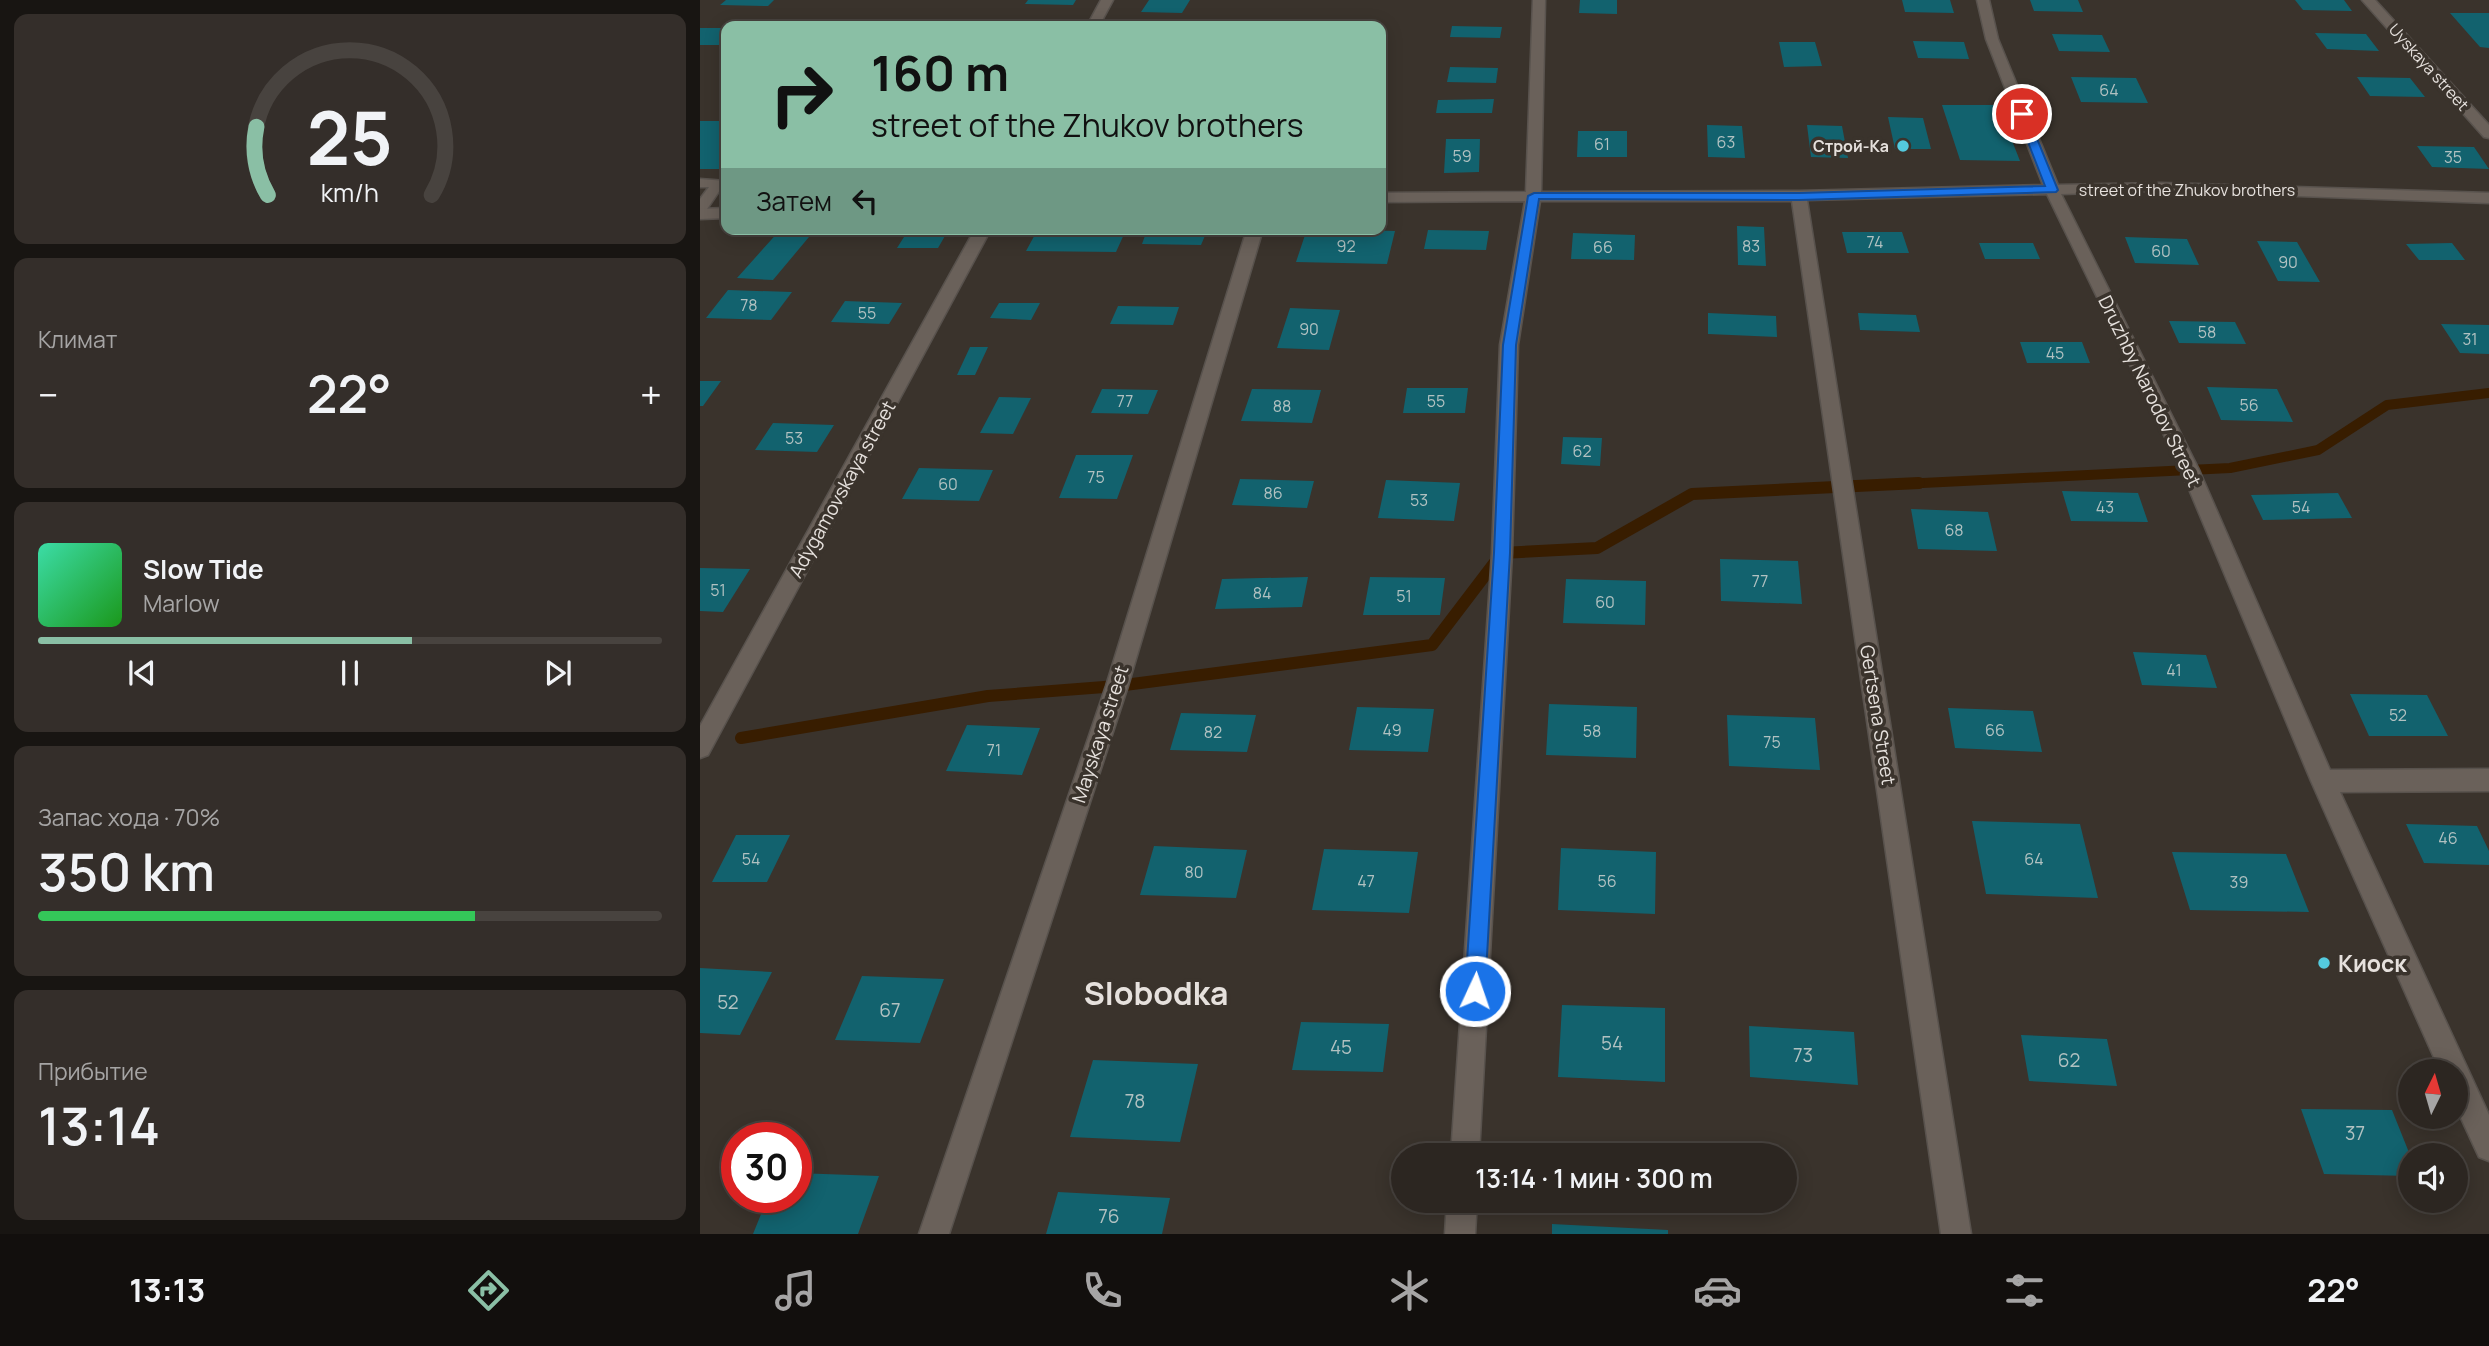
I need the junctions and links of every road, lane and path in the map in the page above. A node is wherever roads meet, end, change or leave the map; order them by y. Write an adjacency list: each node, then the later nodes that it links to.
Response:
1 (1107, 0): 5 (street)
2 (1539, 0): 11 (street)
3 (1983, 0): 10 (street, Druzhby Narodov Street)
4 (2368, 0): 6 (street, Uyskaya street)
5 (1096, 21)
6 (2489, 134)
7 (721, 179): 9 (street)
8 (721, 182): 15 (street)
9 (700, 183)
10 (2052, 190): 12 (street, street of the Zhukov brothers); 14 (street, street of the Zhukov brothers); 22 (street, Druzhby Narodov Street)
11 (1534, 196): 12 (street, street of the Zhukov brothers); 13 (street, street of the Zhukov brothers); 25 (street)
12 (1799, 196): 30 (street, Gertsena Street)
13 (1386, 197)
14 (2482, 198): 17 (street)
15 (700, 212): 16 (street)
16 (721, 212)
17 (2489, 214)
18 (980, 235): 20 (street, Adygamovskaya street)
19 (1253, 235): 28 (street, Mayskaya street)
20 (700, 748)
21 (2489, 780): 22 (street)
22 (2323, 781): 23 (street, Druzhby Narodov Street)
23 (2449, 1059)
24 (2468, 1101): 26 (street, Druzhby Narodov Street)
25 (1466, 1143)
26 (2489, 1147)
27 (1461, 1213): 29 (street)
28 (934, 1234)
29 (1460, 1234)
30 (1956, 1234)

